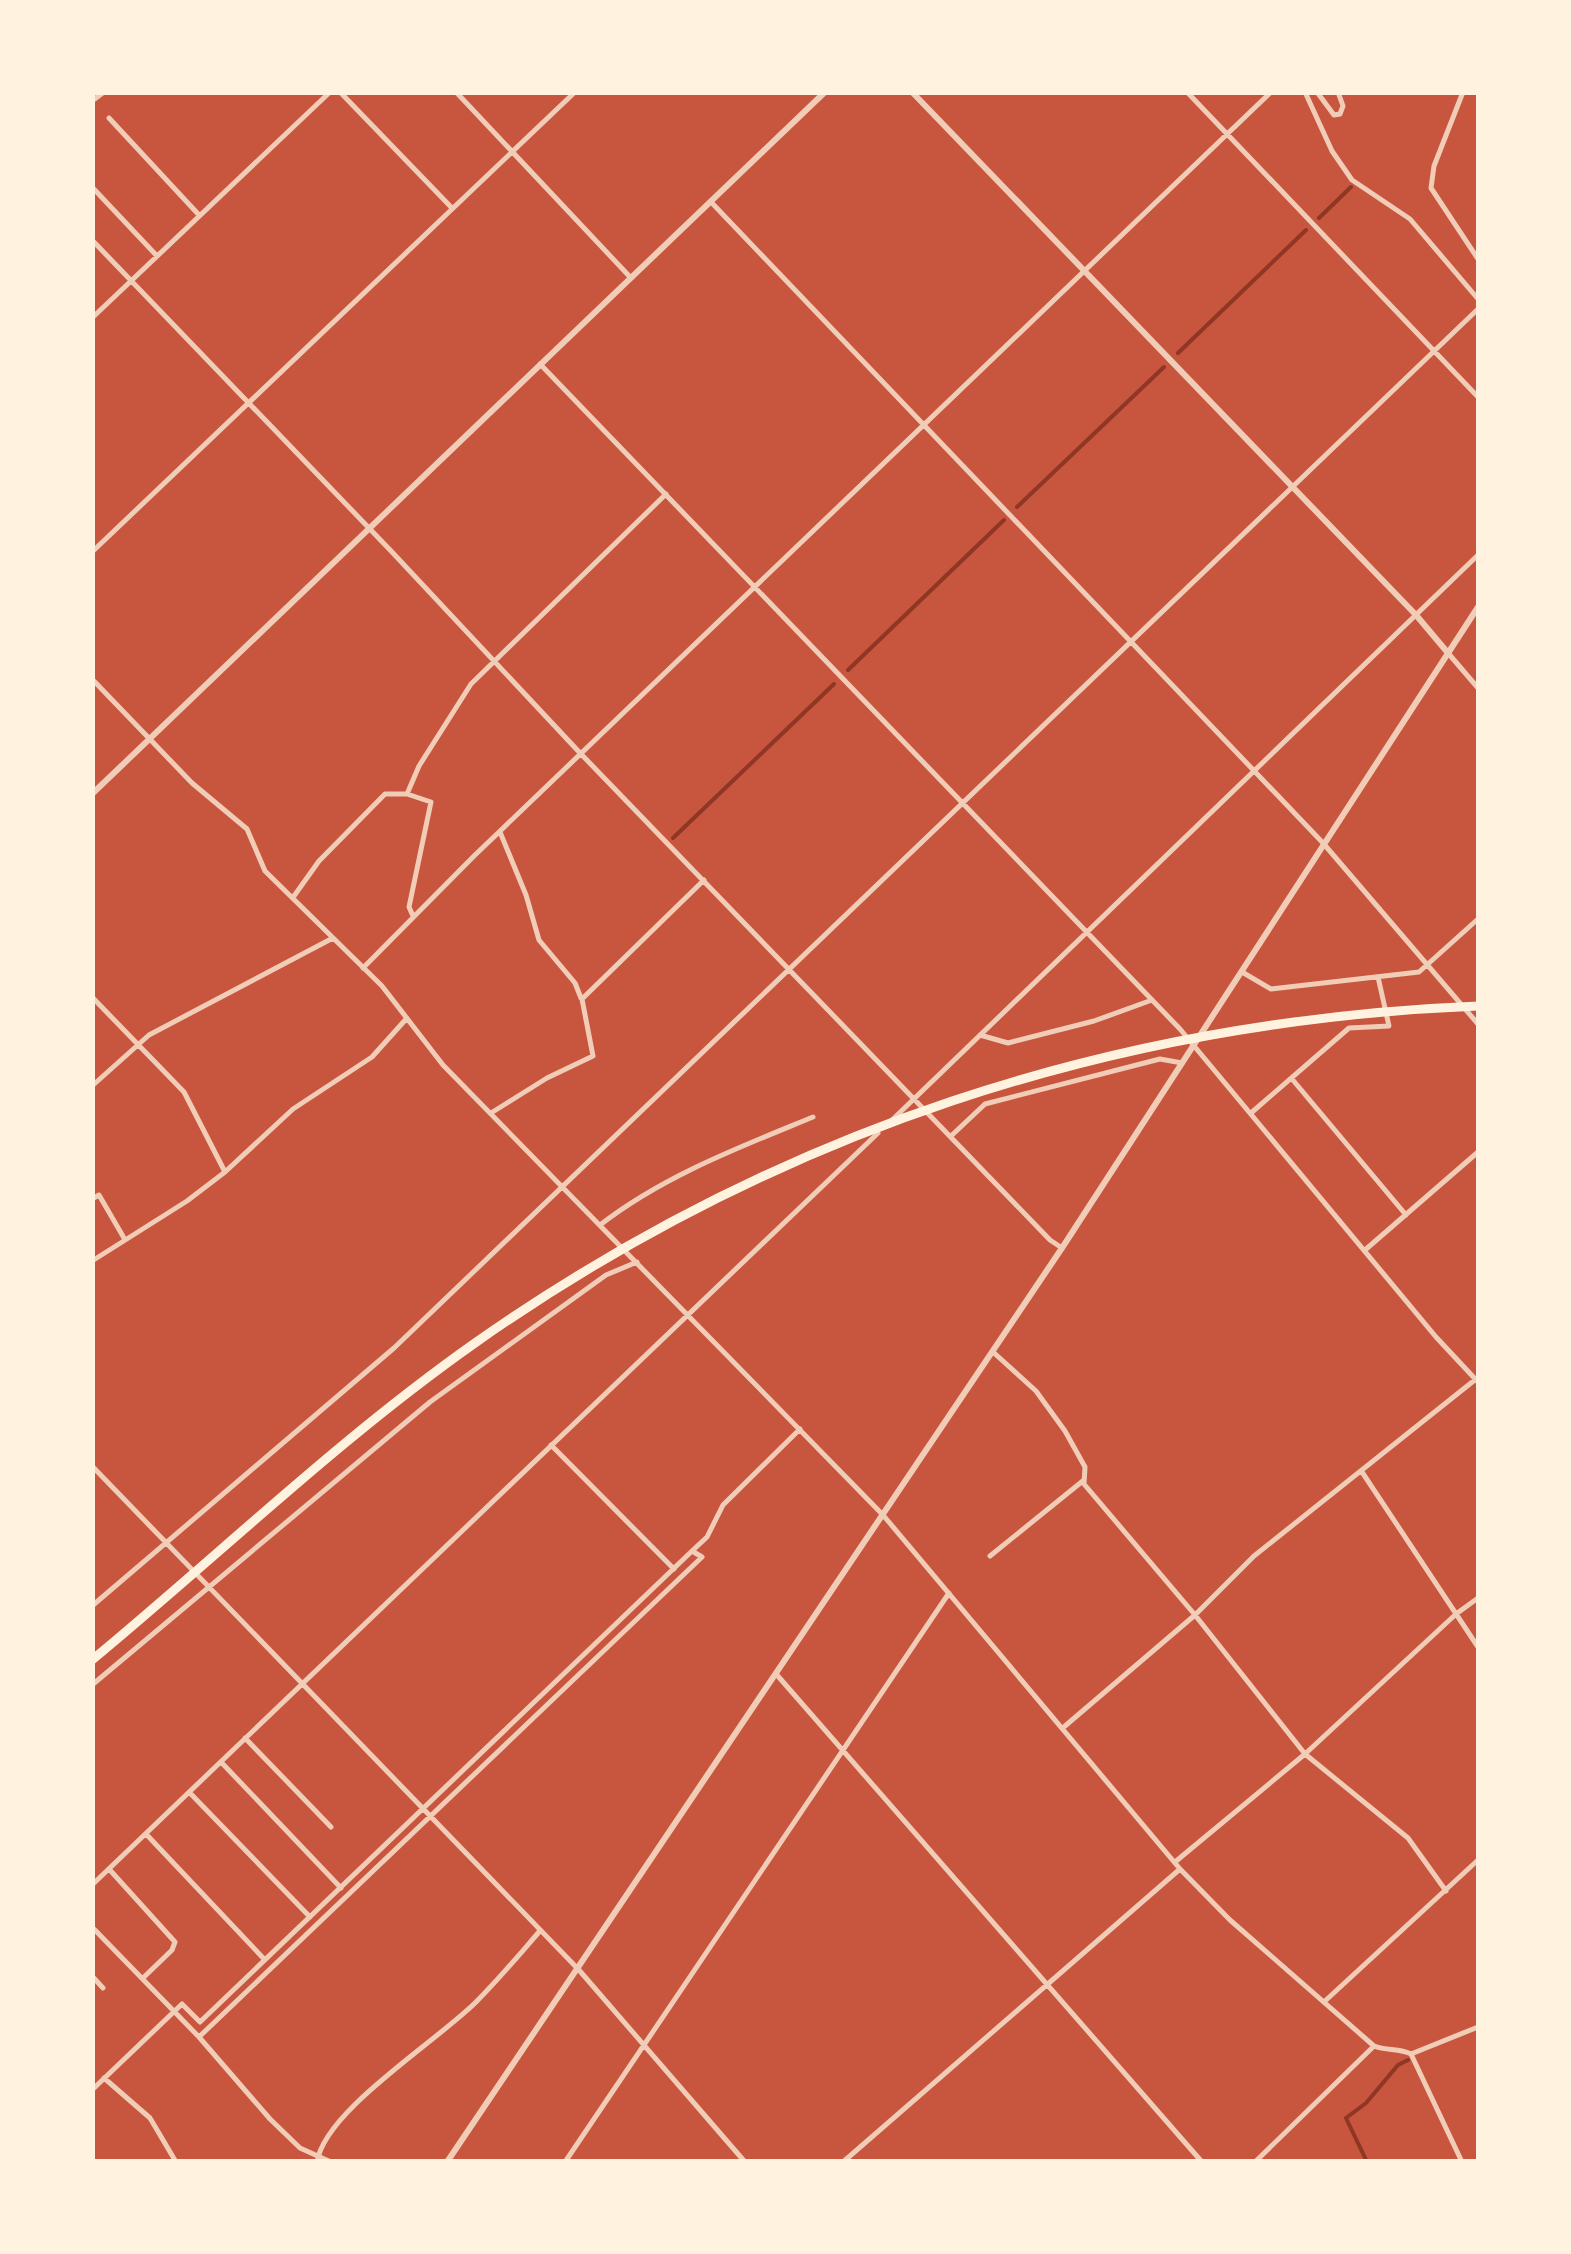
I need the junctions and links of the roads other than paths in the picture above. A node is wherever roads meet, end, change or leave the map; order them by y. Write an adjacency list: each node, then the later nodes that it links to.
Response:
1 (104, 92): 14 (street)
2 (330, 92): 21 (street)
3 (340, 92): 20 (street)
4 (456, 92): 17 (street)
5 (575, 92): 17 (street)
6 (825, 92): 19 (street)
7 (912, 92): 25 (street)
8 (1188, 92): 16 (street)
9 (1271, 92): 16 (street)
10 (1304, 92): 28 (street)
11 (1318, 92): 12 (street)
12 (1338, 92)
13 (1463, 92): 24 (street)
14 (92, 101)
15 (109, 118): 21 (street)
16 (1228, 134): 25 (street); 31 (street)
17 (512, 151): 20 (street); 26 (street)
18 (92, 187): 23 (street)
19 (710, 202): 26 (street); 35 (street)
20 (451, 207): 34 (street)
21 (200, 216): 23 (street)
22 (92, 240): 27 (street)
23 (158, 256): 27 (street)
24 (1478, 259)
25 (1085, 270): 35 (street); 36 (street)
26 (631, 278): 32 (street)
27 (131, 281): 30 (street); 34 (street)
28 (1478, 299)
29 (1478, 309): 31 (street)
30 (92, 318)
31 (1434, 351): 33 (street); 36 (street)
32 (540, 364): 37 (street); 38 (street)
33 (1478, 397)
34 (248, 402): 38 (street); 39 (street)
35 (925, 424): 41 (street); 44 (street)
36 (1292, 486): 43 (street); 44 (street)
37 (666, 494): 41 (street); 46 (street)
38 (368, 529): 46 (street); 49 (street)
39 (92, 552)
40 (1478, 555): 43 (street)
41 (756, 588): 50 (street); 54 (street)
42 (1478, 607): 45 (street)
43 (1416, 614): 45 (street); 51 (street)
44 (1131, 640): 51 (street); 54 (street)
45 (1448, 653): 48 (street); 56 (street)
46 (494, 661): 50 (street); 53 (street)
47 (93, 682): 49 (street)
48 (1478, 688)
49 (150, 739): 52 (street); 58 (street)
50 (581, 754): 55 (street); 57 (street)
51 (1254, 770): 56 (street); 61 (street)
52 (92, 794)
53 (408, 794): 58 (street); 59 (street)
54 (963, 803): 61 (street); 65 (street)
55 (500, 832): 59 (street); 69 (street)
56 (1323, 842): 63 (street); 66 (street)
57 (704, 880): 65 (street); 69 (street)
58 (294, 896): 62 (street)
59 (413, 916): 64 (street)
60 (1478, 919): 63 (street)
61 (1087, 932): 70 (street); 74 (street)
62 (333, 938): 64 (street); 75 (street)
63 (1426, 963): 67 (street); 73 (street)
64 (364, 968): 72 (street)
65 (790, 968): 80 (street); 87 (street)
66 (1241, 971): 67 (street); 76 (street)
67 (1378, 977): 78 (street)
68 (92, 997): 75 (street)
69 (582, 999): 81 (street)
70 (1152, 1000): 74 (street); 76 (street)
71 (1478, 1006): 116 (highway)
72 (408, 1018): 81 (street); 86 (street)
73 (1478, 1024)
74 (980, 1035): 80 (street)
75 (138, 1043): 79 (street); 86 (street)
76 (1194, 1045): 77 (street); 82 (street)
77 (1182, 1063): 84 (street); 92 (street)
78 (1292, 1079): 82 (street); 89 (street)
79 (92, 1086)
80 (914, 1098): 84 (street); 96 (street)
81 (491, 1113): 87 (street)
82 (1251, 1113): 93 (street)
83 (813, 1117): 90 (street)
84 (951, 1136): 92 (street)
85 (1478, 1152): 89 (street)
86 (224, 1172): 91 (street)
87 (562, 1186): 90 (street); 105 (street)
88 (92, 1199): 91 (street)
89 (1406, 1215): 93 (street)
90 (600, 1225): 95 (street)
91 (124, 1240): 94 (street)
92 (1062, 1248): 97 (street)
93 (1365, 1250): 98 (street)
94 (92, 1262)
95 (637, 1262): 96 (street); 109 (street)
96 (688, 1315): 99 (street); 100 (street)
97 (993, 1352): 103 (street); 104 (street)
98 (1478, 1379): 102 (street)
99 (800, 1429): 104 (street); 106 (street)
100 (551, 1445): 108 (street); 118 (street)
101 (92, 1466): 105 (street)
102 (1362, 1472): 113 (street); 114 (street)
103 (1084, 1480): 107 (street); 114 (street)
104 (883, 1515): 110 (street); 117 (street)
105 (169, 1544): 109 (street); 112 (street)
106 (692, 1550): 108 (street); 127 (street)
107 (990, 1556)
108 (674, 1568): 126 (street)
109 (208, 1586): 118 (street); 119 (street)
110 (948, 1593): 120 (street); 122 (street)
111 (1478, 1598): 113 (street)
112 (92, 1606)
113 (1456, 1614): 115 (street); 123 (street)
114 (1195, 1615): 120 (street); 123 (street)
115 (1478, 1647)
116 (92, 1660)
117 (777, 1674): 122 (street); 141 (street)
118 (301, 1684): 121 (street); 126 (street)
119 (92, 1685)
120 (1064, 1727): 131 (street)
121 (245, 1738): 124 (street); 128 (street)
122 (844, 1750): 144 (street); 150 (street)
123 (1304, 1754): 131 (street); 136 (street)
124 (221, 1762): 125 (street); 135 (street)
125 (189, 1792): 129 (street); 137 (street)
126 (422, 1810): 127 (street); 135 (street)
127 (430, 1818): 139 (street); 149 (street)
128 (331, 1826)
129 (146, 1834): 132 (street); 140 (street)
130 (1478, 1860): 136 (street)
131 (1174, 1862): 133 (street)
132 (109, 1869): 134 (street); 143 (street)
133 (1180, 1869): 144 (street); 146 (street)
134 (92, 1885)
135 (341, 1888): 137 (street)
136 (1446, 1890): 146 (street)
137 (310, 1917): 140 (street)
138 (92, 1927): 143 (street)
139 (539, 1932): 141 (street); 155 (street)
140 (265, 1960): 147 (street)
141 (578, 1970): 150 (street); 158 (street)
142 (92, 1976): 145 (street)
143 (142, 1978): 147 (street)
144 (1047, 1983): 161 (street); 162 (street)
145 (104, 1988)
146 (1325, 2001): 151 (street)
147 (174, 2011): 149 (street); 153 (street)
148 (1478, 2027): 152 (street)
149 (199, 2038): 155 (street)
150 (644, 2044): 159 (street); 160 (street)
151 (1374, 2046): 152 (street); 163 (street)
152 (1411, 2054): 164 (street)
153 (104, 2078): 154 (street); 156 (street)
154 (92, 2090)
155 (317, 2158): 157 (street)
156 (176, 2162)
157 (331, 2162)
158 (447, 2162)
159 (565, 2162)
160 (745, 2162)
161 (843, 2162)
162 (1202, 2162)
163 (1255, 2162)
164 (1462, 2162)

